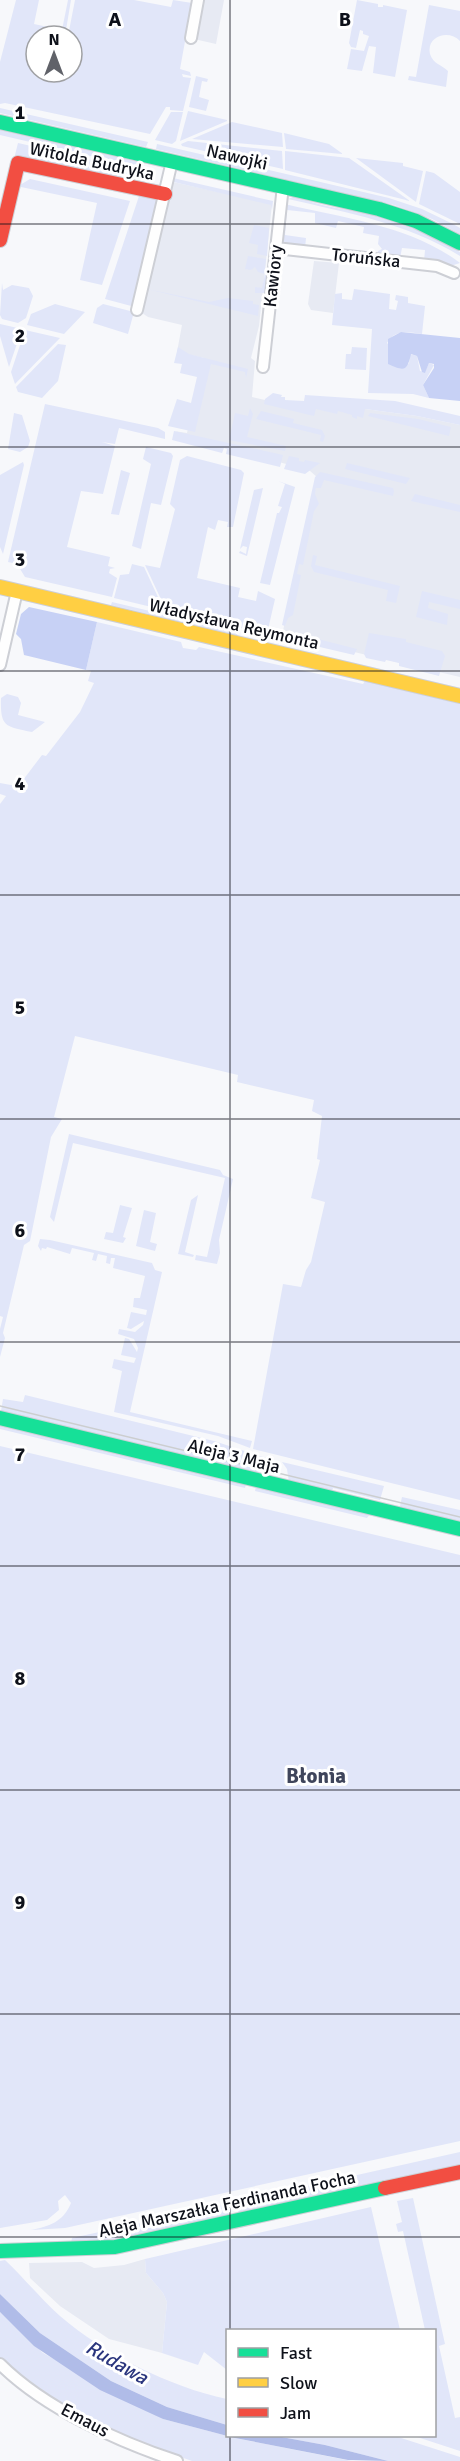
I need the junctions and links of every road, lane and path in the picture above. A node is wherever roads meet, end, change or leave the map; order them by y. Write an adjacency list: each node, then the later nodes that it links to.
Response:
1 (198, 0): 2 (street)
2 (191, 38)
3 (0, 122): 4 (street, Nawojki)
4 (172, 161): 5 (street, Nawojki); 6 (street, Witolda Budryka)
5 (283, 186): 8 (street, Nawojki); 9 (street, Kawiory)
6 (165, 194): 7 (street, Witolda Budryka); 11 (street, Witolda Budryka)
7 (0, 240)
8 (460, 243)
9 (276, 248): 10 (street, Toruńska); 12 (street, Kawiory)
10 (454, 273)
11 (137, 310)
12 (263, 367)
13 (0, 587): 14 (street, Władysława Reymonta)
14 (17, 591): 15 (street); 16 (street, Władysława Reymonta)
15 (0, 665)
16 (460, 696)
17 (0, 1418): 18 (street, Aleja 3 Maja)
18 (460, 1529)
19 (460, 2172): 20 (street, Aleja Marszałka Ferdinanda Focha)
20 (1, 2248)
21 (0, 2364): 22 (street, Emaus)
22 (177, 2461)

